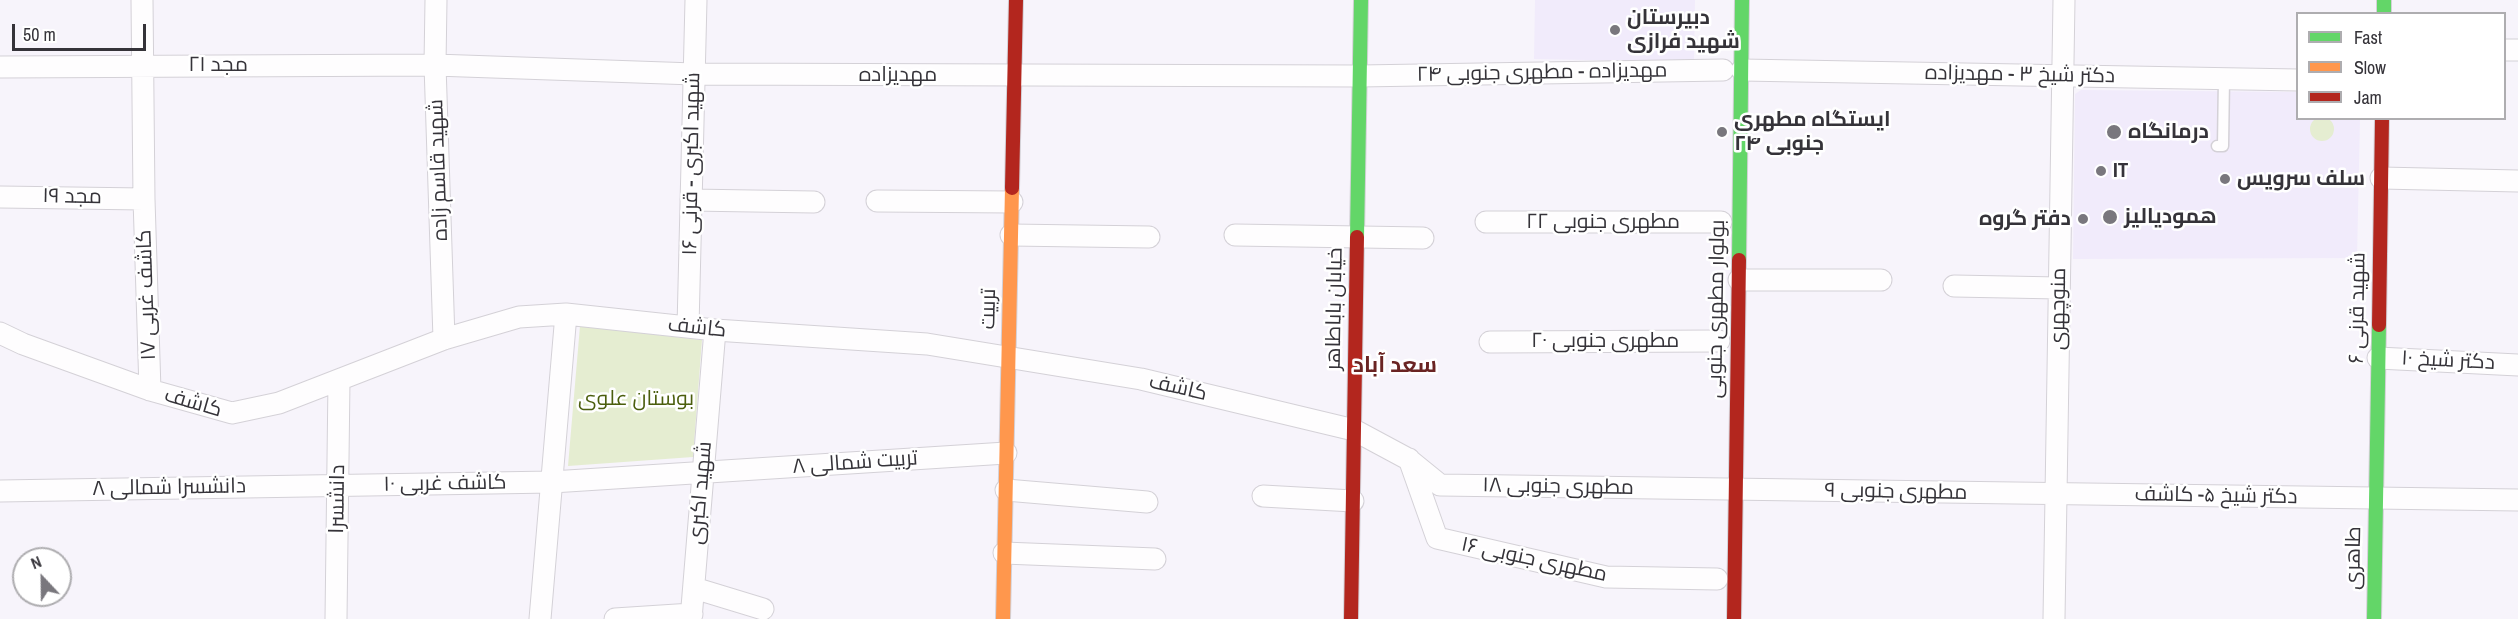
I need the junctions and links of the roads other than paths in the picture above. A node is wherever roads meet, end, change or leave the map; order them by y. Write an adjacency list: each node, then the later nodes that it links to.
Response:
1 (142, 0): 8 (street, کاشف غربی ۱۷)
2 (436, 0): 9 (street, شهید قاسم زاده)
3 (696, 0): 12 (street, شهید اکبری - قرنی ۱۶)
4 (1016, 0): 13 (street, تربیت)
5 (1361, 0): 14 (street, خیابان باباطاهر)
6 (1742, 0): 11 (street, بولوار مطهری جنوبی)
7 (2064, 0): 15 (street, منوچهری)
8 (142, 65): 9 (street, مجد ۲۱); 10 (street, مجد ۲۱); 23 (street, کاشف غربی ۱۷)
9 (435, 65): 12 (street, مهدیزاده); 43 (street, شهید قاسم زاده)
10 (0, 67)
11 (1728, 70): 14 (street, مهدیزاده - مطهری جنوبی ۲۴); 15 (street, دکتر شیخ ۳ - مهدیزاده); 35 (street, بولوار مطهری جنوبی)
12 (694, 74): 13 (street, مهدیزاده); 24 (street, شهید اکبری - قرنی ۱۶)
13 (1015, 75): 14 (street, مهدیزاده); 27 (street, تربیت)
14 (1360, 76): 33 (street, خیابان باباطاهر)
15 (2063, 76): 16 (street, دکتر شیخ ۳ - مهدیزاده); 38 (street, منوچهری)
16 (2224, 78): 17 (street, دکتر شیخ ۳ - مهدیزاده); 19 (lane)
17 (2296, 80)
18 (2382, 120): 20 (street, شهید قرنی ۶)
19 (2217, 146)
20 (2381, 178): 21 (street); 47 (street, شهید قرنی ۶)
21 (2518, 181)
22 (0, 197): 23 (street, مجد ۱۹)
23 (144, 199): 50 (street, کاشف غربی ۱۷)
24 (691, 200): 26 (street); 40 (street, شهید اکبری - قرنی ۱۶)
25 (877, 201): 27 (street)
26 (814, 202)
27 (1012, 202): 30 (street, تربیت)
28 (1486, 222): 29 (street, مطهری جنوبی ۲۲)
29 (1721, 222)
30 (1011, 235): 32 (street); 46 (street, تربیت)
31 (1235, 235): 33 (street)
32 (1149, 237)
33 (1358, 238): 34 (street); 51 (street, خیابان باباطاهر)
34 (1423, 238)
35 (1739, 280): 36 (street); 57 (street, بولوار مطهری جنوبی)
36 (1881, 280)
37 (1954, 286): 38 (street)
38 (2060, 288): 60 (street, منوچهری)
39 (566, 314): 40 (street, کاشف); 43 (street, کاشف); 55 (street)
40 (688, 327): 41 (street, کاشف)
41 (715, 330): 46 (street, کاشف); 54 (street, شهید اکبری)
42 (0, 333): 50 (street, کاشف)
43 (444, 339): 49 (street, کاشف)
44 (1719, 341): 45 (street, مطهری جنوبی ۲۰)
45 (1491, 342)
46 (1008, 356): 51 (street, کاشف); 52 (street, تربیت)
47 (2378, 358): 48 (street, دکتر شیخ ۱۰); 62 (street, شهید قرنی ۶)
48 (2518, 364)
49 (339, 380): 50 (street, کاشف); 56 (street, دانشسرا)
50 (150, 390)
51 (1354, 430): 53 (street, کاشف); 64 (street, خیابان باباطاهر)
52 (1006, 453): 54 (street, تربیت شمالی ۸); 58 (street, تربیت)
53 (1408, 459): 57 (street, مطهری جنوبی ۱۸); 68 (street, مطهری جنوبی ۱۶)
54 (703, 473): 55 (street, تربیت شمالی ۸); 69 (street, شهید اکبری)
55 (552, 482): 56 (street, کاشف غربی ۱۰); 73 (street)
56 (338, 486): 59 (street, دانشسرا شمالی ۸); 72 (street, دانشسرا)
57 (1722, 489): 60 (street, مطهری جنوبی ۹); 77 (street, بولوار مطهری جنوبی)
58 (1006, 490): 65 (street); 66 (street, تربیت)
59 (0, 491)
60 (2056, 494): 62 (street, دکتر شیخ ۵- کاشف); 78 (street, منوچهری)
61 (1263, 496): 64 (street)
62 (2376, 498): 63 (street, دکتر شیخ ۵- کاشف); 79 (street, طاهری)
63 (2518, 500)
64 (1353, 501): 76 (street, خیابان باباطاهر)
65 (1147, 502)
66 (1004, 553): 67 (street); 75 (street, تربیت)
67 (1155, 559)
68 (1717, 578)
69 (694, 588): 70 (street); 71 (street, شهید اکبری)
70 (763, 609)
71 (691, 617): 74 (street)
72 (336, 619)
73 (540, 619)
74 (615, 619)
75 (1003, 619)
76 (1351, 619)
77 (1734, 619)
78 (2054, 619)
79 (2374, 619)

